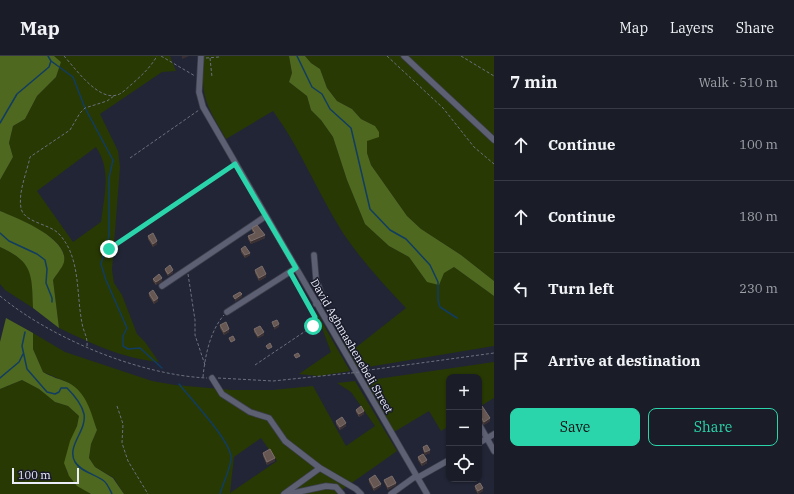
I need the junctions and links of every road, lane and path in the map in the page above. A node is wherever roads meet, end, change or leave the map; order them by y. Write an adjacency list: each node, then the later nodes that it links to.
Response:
1 (64, 56): 13 (path)
2 (156, 56): 13 (path)
3 (161, 56): 12 (path)
4 (387, 56): 18 (path)
5 (404, 56): 15 (street)
6 (461, 56): 10 (path)
7 (201, 57): 9 (path); 12 (street, David Aghmashenebeli Street)
8 (219, 57): 9 (path)
9 (210, 58): 11 (path)
10 (494, 76)
11 (212, 77)
12 (199, 78): 14 (street, David Aghmashenebeli Street)
13 (114, 96): 29 (path)
14 (202, 107): 16 (path); 17 (street, David Aghmashenebeli Street)
15 (494, 140)
16 (130, 158)
17 (235, 164): 19 (street, David Aghmashenebeli Street); 20 (path)
18 (494, 164)
19 (266, 216): 22 (street, David Aghmashenebeli Street); 23 (street)
20 (109, 249)
21 (314, 255): 27 (street)
22 (296, 268): 24 (street); 27 (street, David Aghmashenebeli Street)
23 (188, 269): 25 (street); 31 (path)
24 (290, 272): 28 (street); 32 (path)
25 (162, 286)
26 (0, 296): 29 (path)
27 (316, 304): 43 (street, David Aghmashenebeli Street)
28 (227, 312): 31 (path)
29 (87, 347): 33 (path)
30 (494, 353): 34 (path, bridge)
31 (205, 365): 33 (path)
32 (255, 365)
33 (203, 378): 34 (path)
34 (212, 378): 42 (street)
35 (117, 406): 44 (path)
36 (482, 429): 38 (street)
37 (494, 434): 38 (street)
38 (487, 438): 39 (street); 40 (street)
39 (482, 441)
40 (494, 451)
41 (446, 462): 43 (street)
42 (320, 468): 45 (street); 48 (street)
43 (417, 477): 49 (street); 50 (street, David Aghmashenebeli Street)
44 (148, 494)
45 (284, 494)
46 (289, 494): 47 (street)
47 (342, 494)
48 (361, 494)
49 (390, 494)
50 (427, 494)

